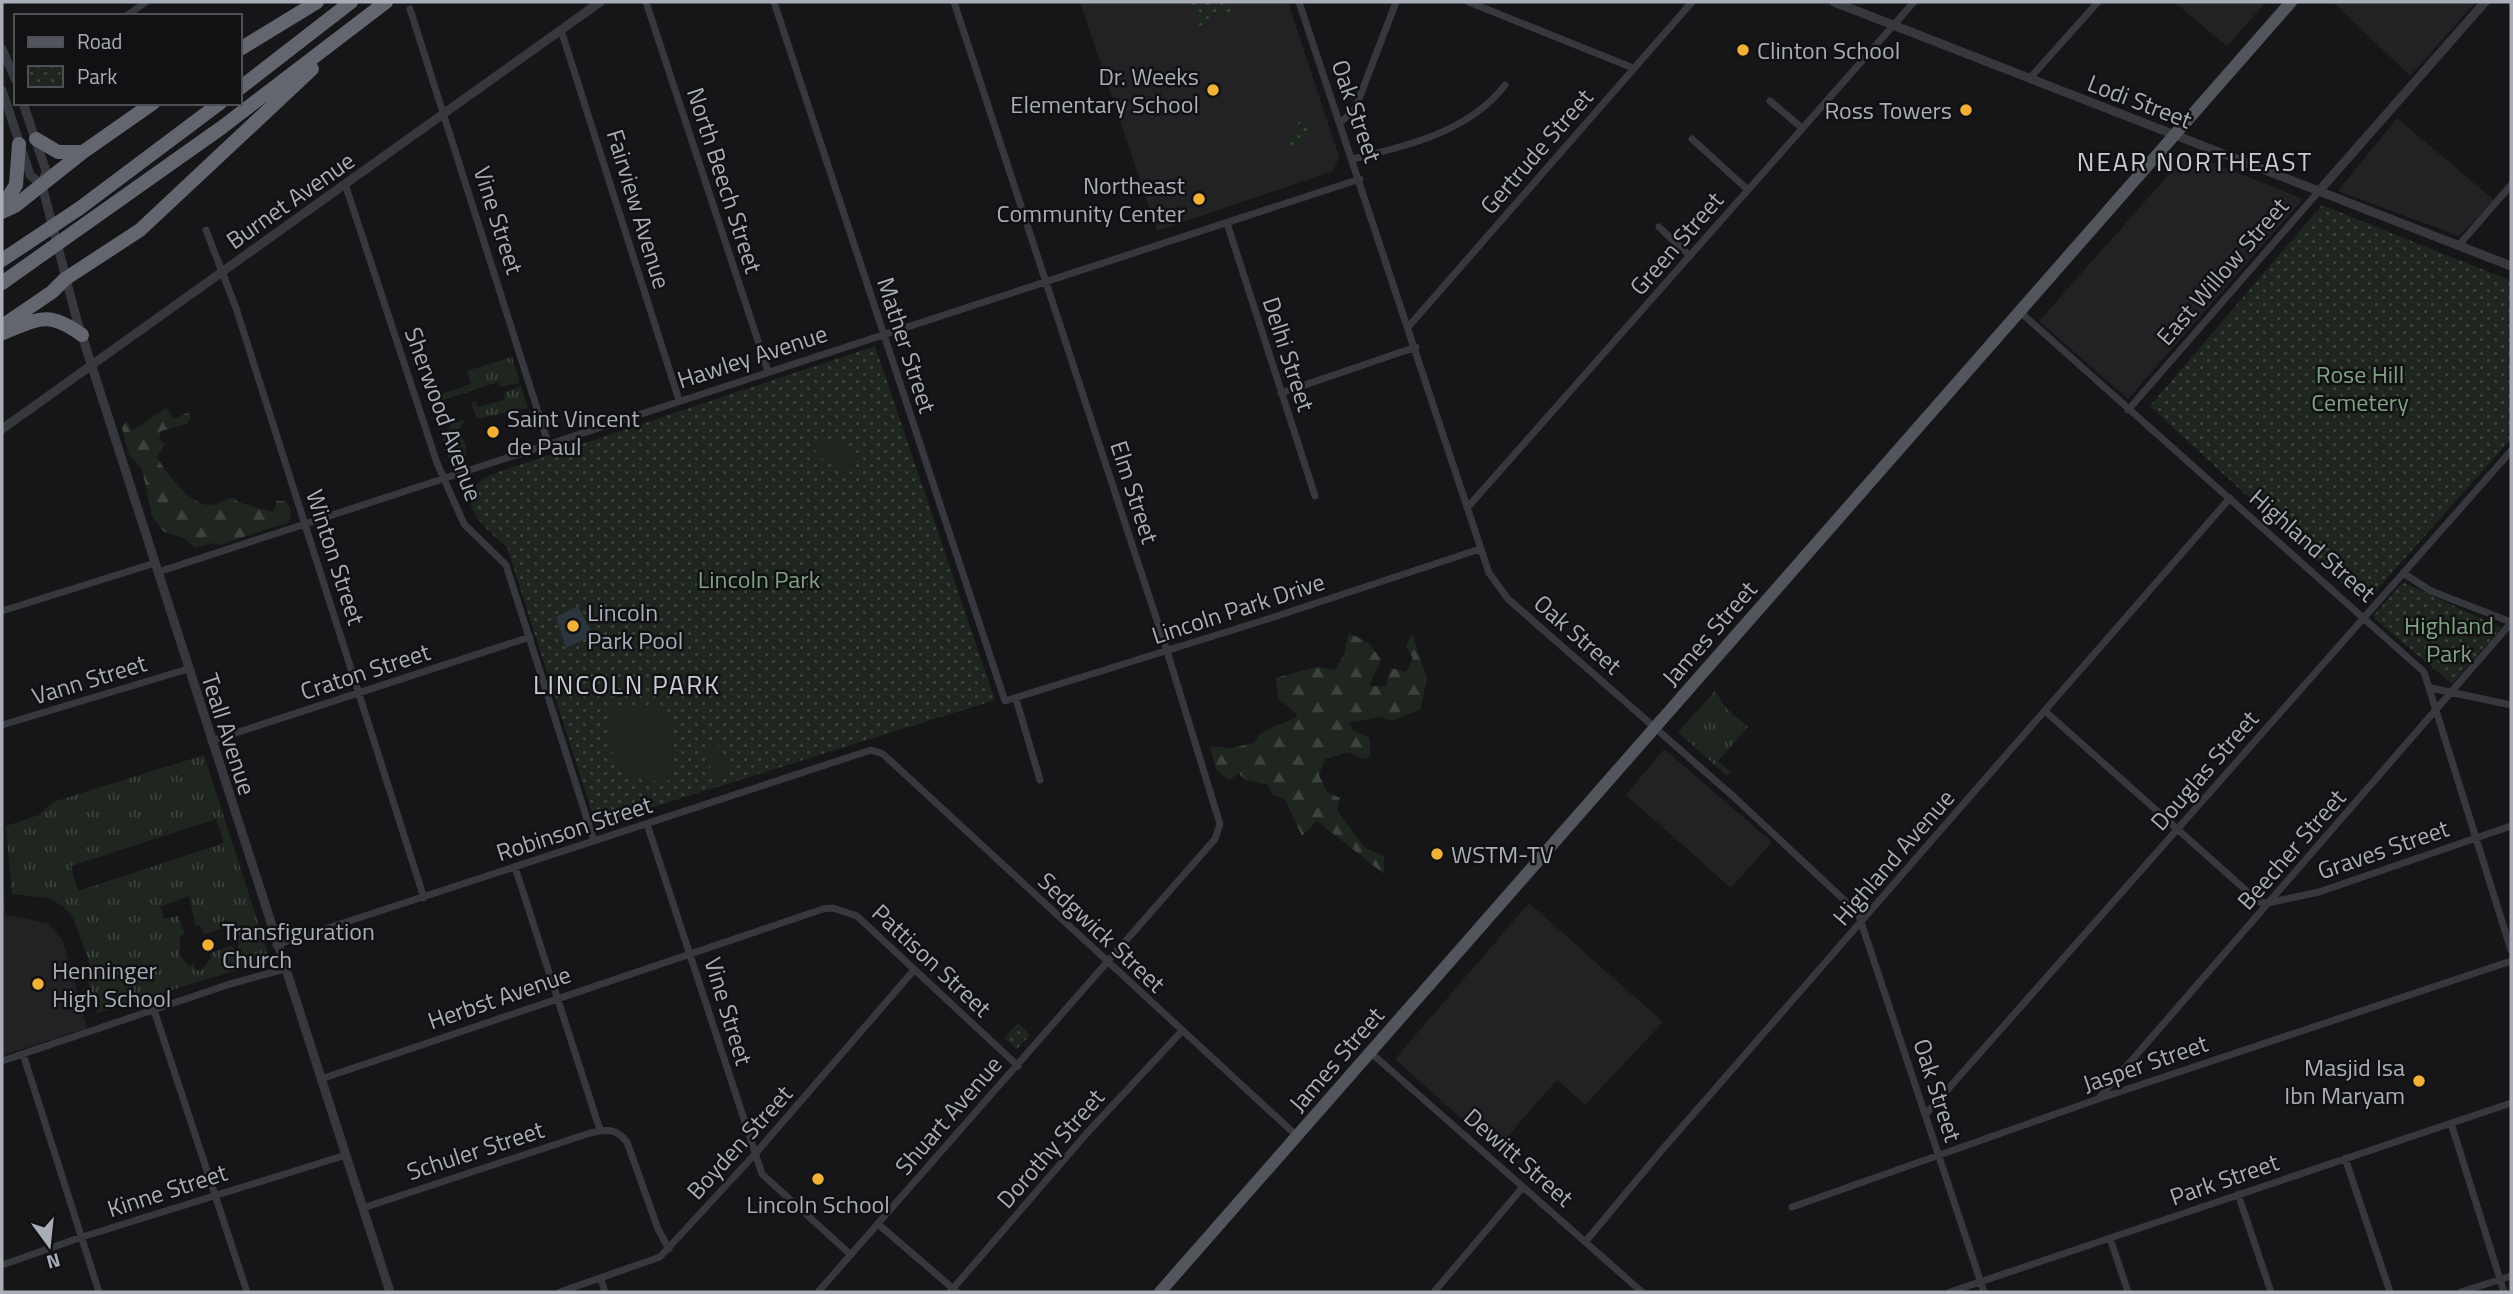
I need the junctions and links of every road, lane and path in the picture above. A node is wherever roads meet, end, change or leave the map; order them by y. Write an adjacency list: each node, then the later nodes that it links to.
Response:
1 (146, 2): 19 (street)
2 (317, 2): 23 (highway)
3 (351, 2): 29 (highway)
4 (386, 2): 21 (highway)
5 (600, 2): 22 (street, Burnet Avenue)
6 (646, 2): 70 (street, North Beech Street)
7 (774, 2): 65 (street, Mather Street)
8 (954, 2): 61 (street, Elm Street)
9 (1300, 2): 36 (street, Oak Street)
10 (1396, 2): 36 (street)
11 (1469, 2): 25 (street)
12 (1692, 2): 25 (street, Gertrude Street)
13 (1834, 2): 20 (street, Lodi Street)
14 (1914, 2): 20 (street, Green Street)
15 (2098, 2): 27 (street)
16 (2291, 2): 38 (main road, James Street)
17 (2485, 2): 49 (street, East Willow Street)
18 (410, 9): 35 (street, Vine Street)
19 (129, 14)
20 (1894, 25): 27 (street, Lodi Street); 37 (street, Green Street)
21 (352, 29): 59 (highway); 60 (highway)
22 (561, 30): 35 (street, Burnet Avenue); 72 (street, Fairview Avenue)
23 (242, 48)
24 (2, 49): 26 (street)
25 (1633, 68): 64 (street, Gertrude Street)
26 (14, 76)
27 (2030, 78): 38 (street, Lodi Street)
28 (1505, 85): 43 (street)
29 (242, 86)
30 (2, 90): 41 (street, Teall Avenue)
31 (1770, 101): 37 (street)
32 (24, 105): 39 (street, Teall Avenue)
33 (150, 105): 42 (highway)
34 (217, 105): 56 (highway)
35 (446, 112): 45 (street, Burnet Avenue); 75 (street, Vine Street)
36 (1341, 122): 43 (street, Oak Street)
37 (1801, 128): 48 (street, Green Street)
38 (2174, 135): 49 (street, Lodi Street); 62 (main road, James Street)
39 (36, 139): 42 (highway); 46 (street, Teall Avenue)
40 (1692, 139): 48 (street)
41 (19, 144): 46 (street, Teall Avenue); 50 (highway)
42 (83, 152): 46 (highway)
43 (1353, 159): 44 (street, Oak Street)
44 (1360, 179): 51 (street, Hawley Avenue); 64 (street, Oak Street)
45 (345, 184): 58 (street, Burnet Avenue); 77 (street, Sherwood Avenue)
46 (42, 185): 50 (highway); 59 (street, Teall Avenue)
47 (2511, 185): 54 (street)
48 (1748, 190): 55 (street, Green Street)
49 (2319, 191): 54 (street, Lodi Street); 73 (street, East Willow Street)
50 (2, 210)
51 (1227, 223): 61 (street, Hawley Avenue); 71 (street, Delhi Street)
52 (1659, 228): 55 (street)
53 (206, 230): 58 (street, Winton Street)
54 (2459, 245): 57 (street, Lodi Street)
55 (1690, 256): 80 (street, Green Street)
56 (2, 260)
57 (2511, 266)
58 (223, 271): 69 (street, Burnet Avenue); 81 (street, Winton Street)
59 (65, 279): 63 (highway); 67 (street, Teall Avenue)
60 (2, 283)
61 (1045, 283): 65 (street, Hawley Avenue); 89 (street, Elm Street)
62 (2020, 311): 73 (street, Highland Street); 100 (main road, James Street)
63 (2, 326)
64 (1409, 326): 68 (street, Oak Street)
65 (883, 333): 70 (street, Hawley Avenue); 95 (street, Mather Street)
66 (2, 334): 67 (highway)
67 (82, 335): 69 (street, Teall Avenue)
68 (1416, 347): 71 (street); 80 (street, Oak Street)
69 (91, 365): 74 (street, Burnet Avenue); 83 (street, Teall Avenue)
70 (768, 371): 72 (street, Hawley Avenue)
71 (1281, 393): 78 (street, Delhi Street)
72 (679, 400): 75 (street, Hawley Avenue)
73 (2129, 410): 79 (street, Highland Street)
74 (2, 429)
75 (548, 443): 77 (street, Hawley Avenue)
76 (2511, 451): 84 (street, Douglas Street)
77 (442, 477): 81 (street, Hawley Avenue); 88 (street, Sherwood Avenue)
78 (1315, 496)
79 (2230, 498): 86 (street, Highland Street); 98 (street, Highland Avenue)
80 (1467, 509): 82 (street, Oak Street)
81 (304, 524): 83 (street, Hawley Avenue); 93 (street, Winton Street)
82 (1480, 549): 89 (street, Lincoln Park Drive); 100 (street, Oak Street)
83 (157, 567): 85 (street, Hawley Avenue); 90 (street, Teall Avenue)
84 (2403, 573): 86 (street, Douglas Street); 87 (street)
85 (2, 611)
86 (2364, 617): 91 (street, Highland Street); 106 (street, Douglas Street)
87 (2511, 622): 92 (street, Beecher Street)
88 (530, 637): 93 (street, Craton Street); 108 (street, Sherwood Avenue)
89 (1167, 651): 94 (street, Lincoln Park Drive); 117 (street, Elm Street)
90 (188, 669): 99 (street, Vann Street); 101 (street, Teall Avenue)
91 (2431, 688): 92 (street); 97 (street, Highland Street)
92 (2451, 692): 96 (street); 97 (street, Beecher Street)
93 (359, 694): 101 (street, Craton Street); 110 (street, Winton Street)
94 (1017, 699): 95 (street, Lincoln Park Drive); 103 (street)
95 (1005, 701)
96 (2511, 705)
97 (2437, 709): 107 (street, Highland Street); 111 (street, Beecher Street)
98 (2045, 712): 106 (street); 112 (street, Highland Avenue)
99 (2, 725)
100 (1654, 727): 112 (street, Oak Street); 123 (main road, James Street)
101 (211, 741): 113 (street, Teall Avenue)
102 (883, 754): 104 (street, Robinson Street); 117 (street, Sedgwick Street)
103 (1040, 780)
104 (647, 824): 108 (street, Robinson Street); 115 (street, Vine Street)
105 (2511, 826): 107 (street, Graves Street)
106 (2178, 830): 111 (street); 130 (street, Douglas Street)
107 (2475, 838): 111 (street, Graves Street); 114 (street, Highland Street)
108 (594, 841): 109 (street, Robinson Street)
109 (515, 867): 110 (street, Robinson Street); 120 (street)
110 (424, 898): 113 (street, Robinson Street)
111 (2269, 904): 128 (street, Beecher Street)
112 (1862, 922): 130 (street, Oak Street); 146 (street, Highland Avenue)
113 (276, 945): 118 (street, Teall Avenue)
114 (2511, 950)
115 (691, 953): 119 (street, Pattison Street); 120 (street, Herbst Avenue); 134 (street, Vine Street)
116 (2511, 961): 128 (street, Jasper Street)
117 (1107, 964): 122 (street, Sedgwick Street); 126 (street, Shuart Avenue)
118 (285, 970): 121 (street); 127 (street, Teall Avenue)
119 (914, 970): 126 (street, Pattison Street); 134 (street, Boyden Street)
120 (557, 998): 127 (street, Herbst Avenue); 132 (street)
121 (154, 1010): 124 (street); 140 (street)
122 (1182, 1031): 133 (street, Sedgwick Street); 154 (street, Dorothy Street)
123 (1370, 1052): 133 (main road, James Street); 138 (street, Dewitt Street)
124 (23, 1054): 125 (street); 144 (street)
125 (2, 1061)
126 (1018, 1066): 143 (street, Shuart Avenue)
127 (321, 1079): 135 (street, Teall Avenue)
128 (2098, 1099): 136 (street, Jasper Street)
129 (2511, 1103): 131 (street, Park Street)
130 (1926, 1114): 136 (street, Oak Street)
131 (2451, 1123): 137 (street, Park Street); 152 (street)
132 (600, 1130): 142 (street, Schuler Street); 147 (street)
133 (1297, 1136): 161 (main road, James Street)
134 (755, 1154): 147 (street, Boyden Street); 148 (street, Vine Street)
135 (346, 1155): 140 (street, Kinne Street); 142 (street, Teall Avenue)
136 (1939, 1155): 141 (street, Jasper Street); 153 (street, Oak Street)
137 (2345, 1158): 139 (street, Park Street); 168 (street)
138 (1523, 1186): 146 (street, Dewitt Street); 162 (street)
139 (2238, 1194): 145 (street, Park Street); 167 (street)
140 (214, 1195): 144 (street, Kinne Street); 156 (street)
141 (1792, 1206)
142 (363, 1208): 157 (street, Teall Avenue)
143 (878, 1224): 148 (street, Shuart Avenue); 154 (street)
144 (82, 1237): 149 (street, Kinne Street); 155 (street)
145 (2110, 1238): 153 (street, Park Street); 166 (street)
146 (1586, 1241): 163 (street, Dewitt Street)
147 (668, 1249): 151 (street, Boyden Street)
148 (851, 1255): 160 (street, Shuart Avenue)
149 (2, 1265)
150 (2511, 1276): 152 (street)
151 (601, 1279): 158 (street, Boyden Street); 159 (street)
152 (2500, 1279): 169 (street); 170 (street)
153 (1980, 1282): 164 (street, Park Street); 165 (street, Oak Street)
154 (953, 1291)
155 (99, 1292)
156 (247, 1292)
157 (390, 1292)
158 (560, 1292)
159 (605, 1292)
160 (818, 1292)
161 (1160, 1292)
162 (1434, 1292)
163 (1642, 1292)
164 (1950, 1292)
165 (1984, 1292)
166 (2128, 1292)
167 (2271, 1292)
168 (2390, 1292)
169 (2461, 1292)
170 (2504, 1292)

